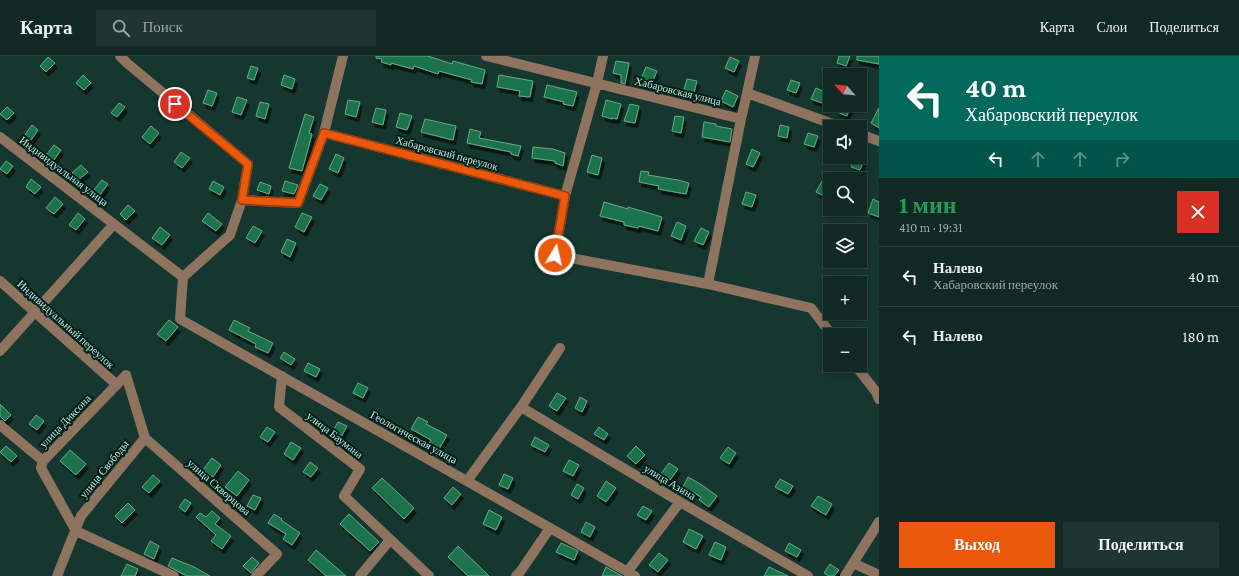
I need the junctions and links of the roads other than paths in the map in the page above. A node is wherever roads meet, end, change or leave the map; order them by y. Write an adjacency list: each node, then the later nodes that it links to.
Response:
1 (120, 56): 15 (street)
2 (343, 56): 10 (street)
3 (486, 56): 6 (street, Хабаровская улица)
4 (603, 56): 6 (street)
5 (755, 56): 7 (street)
6 (597, 83): 8 (street, Хабаровская улица); 14 (street)
7 (747, 93): 8 (street); 9 (street)
8 (741, 119): 19 (street)
9 (823, 121)
10 (324, 133): 14 (street, Хабаровский переулок); 15 (street)
11 (867, 137): 13 (street)
12 (0, 138): 16 (street, Индивидуальная улица)
13 (879, 141)
14 (565, 196): 19 (street)
15 (242, 200): 17 (street)
16 (114, 224): 17 (street, Индивидуальная улица); 20 (street)
17 (183, 277): 26 (street, Геологическая улица)
18 (0, 281): 20 (street, Индивидуальный переулок)
19 (708, 284): 21 (street)
20 (35, 312): 23 (street); 27 (street, Индивидуальный переулок)
21 (827, 328)
22 (560, 348): 29 (street)
23 (0, 351)
24 (860, 372): 28 (street)
25 (126, 375): 27 (street, улица Диксона); 31 (street, улица Свободы)
26 (282, 376): 33 (street, Геологическая улица); 38 (street, улица Баумана)
27 (117, 385): 32 (street, улица Диксона)
28 (879, 399)
29 (521, 407): 33 (street); 34 (street, улица Азина)
30 (0, 425): 32 (street)
31 (145, 438): 37 (street, улица Свободы); 44 (street, улица Скворцова)
32 (43, 461): 37 (street, улица Диксона)
33 (467, 481): 36 (street, Геологическая улица)
34 (680, 502): 40 (street); 48 (street, улица Азина)
35 (879, 522): 39 (street)
36 (550, 528): 40 (street, Геологическая улица); 47 (street)
37 (76, 531): 42 (street, улица Свободы); 43 (street)
38 (390, 540): 45 (street); 46 (street, улица Баумана)
39 (853, 563): 41 (street); 49 (street)
40 (631, 574)
41 (879, 575)
42 (58, 576)
43 (174, 576)
44 (256, 576)
45 (360, 576)
46 (428, 576)
47 (516, 576)
48 (808, 576)
49 (845, 576)

